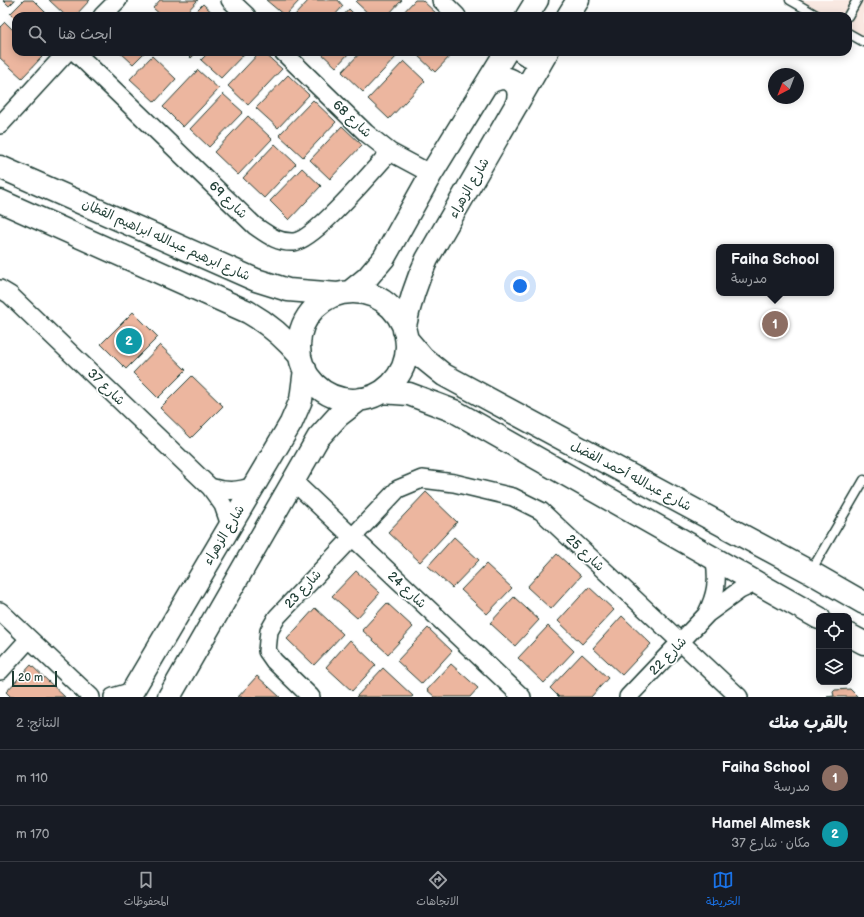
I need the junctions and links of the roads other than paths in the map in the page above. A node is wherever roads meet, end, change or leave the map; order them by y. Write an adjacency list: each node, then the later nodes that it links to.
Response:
1 (118, 0): 10 (street)
2 (230, 0): 11 (street)
3 (441, 0): 12 (street)
4 (537, 0): 13 (street)
5 (578, 0): 14 (street)
6 (790, 0): 9 (lane)
7 (809, 0): 9 (lane)
8 (857, 0): 16 (lane)
9 (804, 8): 15 (lane)
10 (106, 12)
11 (243, 12)
12 (453, 12)
13 (530, 12)
14 (570, 12)
15 (811, 12)
16 (850, 12)
17 (852, 35): 18 (lane)
18 (864, 42)
19 (63, 56): 26 (street)
20 (79, 56): 27 (street, شارع 69)
21 (287, 56): 27 (street, شارع 68)
22 (504, 56): 24 (street)
23 (545, 56): 25 (street, شارع الزهراء)
24 (487, 84): 25 (street); 29 (street)
25 (517, 104): 39 (street, شارع الزهراء)
26 (0, 125)
27 (390, 152): 29 (street, شارع 68)
28 (0, 167): 31 (street, شارع ابرهيم عبدالله ابراهيم القطان)
29 (431, 174): 37 (street)
30 (0, 201): 33 (street)
31 (94, 208): 32 (street, شارع ابرهيم عبدالله ابراهيم القطان); 33 (street)
32 (139, 228): 34 (street); 35 (street, شارع ابرهيم عبدالله ابراهيم القطان)
33 (85, 239): 34 (street)
34 (127, 257): 38 (street)
35 (256, 280): 37 (street, شارع ابرهيم عبدالله ابراهيم القطان); 38 (street)
36 (0, 290): 51 (street, شارع 37)
37 (344, 293): 39 (street); 40 (street)
38 (248, 312): 40 (street)
39 (405, 334): 41 (street, شارع عبدالله أحمد الفضل); 42 (street)
40 (303, 363): 43 (street); 50 (street, شارع الزهراء)
41 (465, 386): 44 (street); 45 (street, شارع عبدالله أحمد الفضل)
42 (381, 392): 43 (street); 44 (street)
43 (360, 399): 48 (street)
44 (454, 411): 49 (street)
45 (588, 454): 46 (street, شارع عبدالله أحمد الفضل); 49 (street)
46 (631, 476): 53 (street); 57 (street, شارع عبدالله أحمد الفضل)
47 (864, 480): 57 (lane)
48 (293, 481): 55 (street, شارع 24); 60 (street)
49 (578, 481): 53 (street)
50 (253, 486): 51 (street, شارع 37); 54 (street, شارع الزهراء)
51 (210, 487): 54 (street, شارع 37)
52 (398, 489): 55 (street, شارع 23); 69 (street, شارع 25)
53 (618, 504): 56 (street)
54 (230, 525): 58 (street, شارع الزهراء)
55 (352, 538): 75 (street, شارع 23); 76 (street, شارع 24)
56 (715, 561): 59 (street); 63 (street, شارع 22)
57 (810, 572): 61 (street, شارع عبدالله أحمد الفضل)
58 (200, 575): 60 (street); 64 (street, شارع الزهراء)
59 (755, 583): 63 (street, شارع 22); 65 (street)
60 (230, 589): 66 (street)
61 (864, 603)
62 (0, 611): 68 (street)
63 (707, 614): 69 (street, شارع 22)
64 (178, 615): 66 (street); 72 (street, شارع الزهراء)
65 (816, 616)
66 (207, 631): 74 (street)
67 (852, 637): 70 (street)
68 (29, 639): 71 (street); 73 (street)
69 (680, 642): 77 (street, شارع 22); 78 (street, شارع 25)
70 (864, 643)
71 (0, 670)
72 (125, 695)
73 (94, 696)
74 (169, 697)
75 (311, 697)
76 (522, 697)
77 (628, 697)
78 (739, 697)

